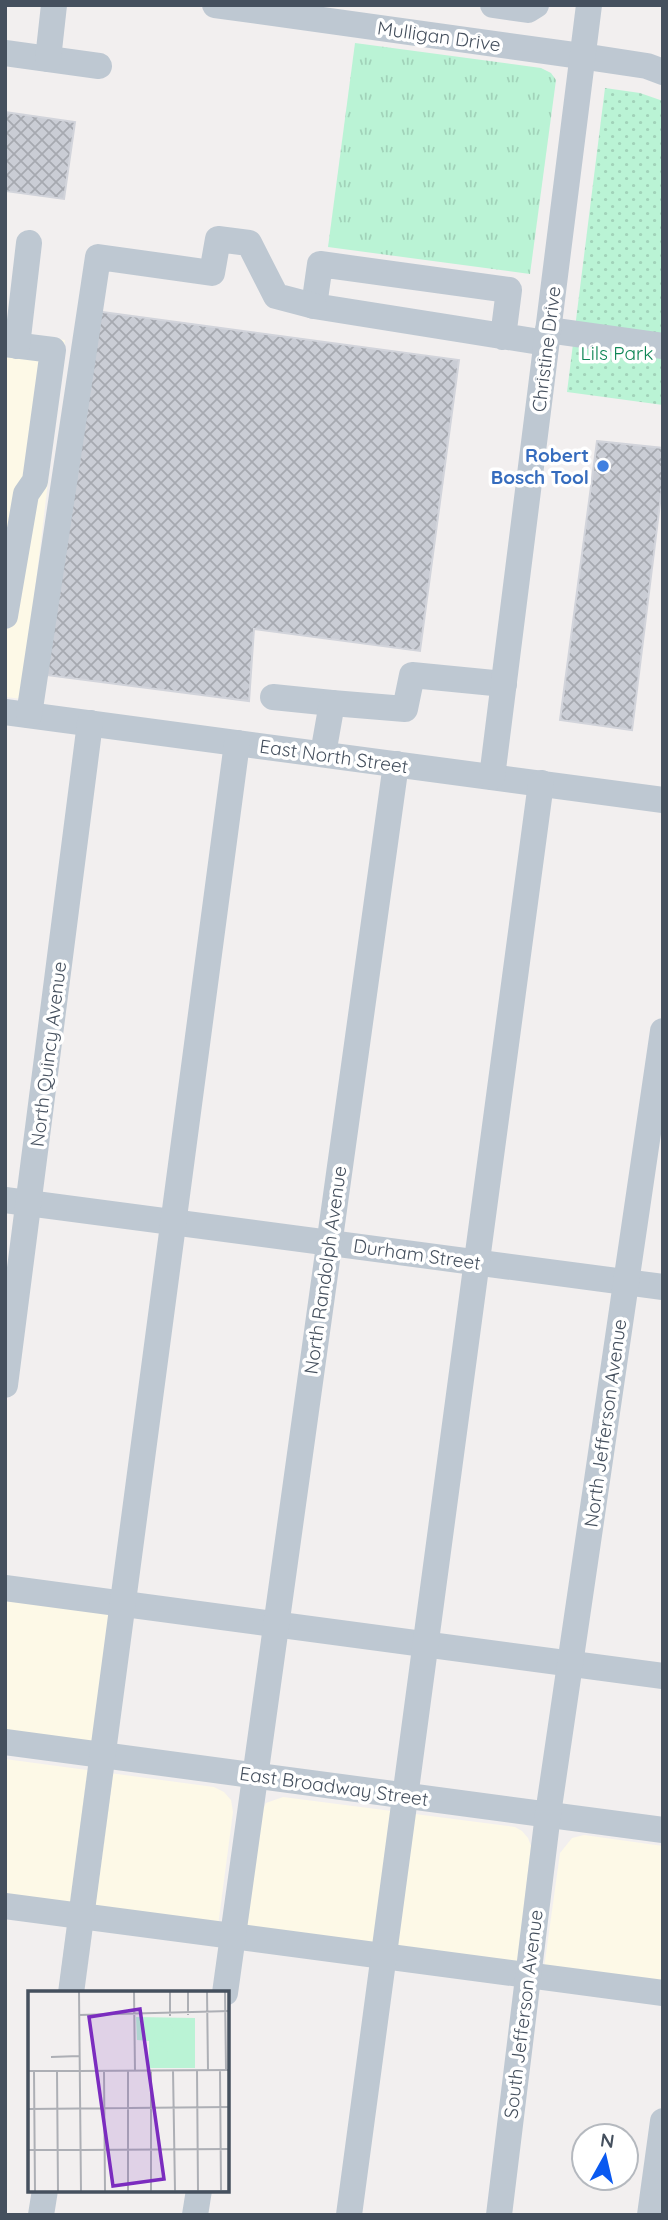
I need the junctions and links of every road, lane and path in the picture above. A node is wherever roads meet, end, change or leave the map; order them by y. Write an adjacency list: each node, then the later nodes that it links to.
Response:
1 (54, 5): 10 (street)
2 (215, 5): 6 (street, Mulligan Drive)
3 (493, 5): 4 (street)
4 (536, 5)
5 (589, 5): 9 (street, Christine Drive)
6 (286, 10): 7 (street, Mulligan Drive)
7 (377, 16): 9 (street, Mulligan Drive)
8 (5, 53): 10 (street)
9 (581, 56): 12 (street, Mulligan Drive); 16 (street, Christine Drive)
10 (48, 59): 11 (street)
11 (99, 66)
12 (663, 72)
13 (29, 243): 17 (street)
14 (314, 306): 15 (street); 15 (street); 24 (street)
15 (503, 337): 16 (street)
16 (547, 337): 18 (street); 21 (street, Christine Drive)
17 (11, 345): 19 (street)
18 (663, 345)
19 (16, 493): 20 (street)
20 (5, 615)
21 (504, 684): 23 (street); 29 (street, Christine Drive)
22 (273, 697): 23 (street)
23 (332, 703): 27 (street)
24 (17, 713): 25 (street, East North Street)
25 (90, 723): 26 (street, East North Street); 33 (street, North Quincy Avenue)
26 (237, 743): 27 (street, East North Street); 34 (street)
27 (323, 754): 28 (street, East North Street)
28 (396, 764): 29 (street, East North Street); 35 (street, North Randolph Avenue)
29 (492, 777): 30 (street, East North Street)
30 (541, 783): 31 (street, East North Street); 36 (street)
31 (663, 800)
32 (663, 1031): 37 (street, North Jefferson Avenue)
33 (17, 1201): 34 (street, Durham Street); 39 (street, North Quincy Avenue)
34 (173, 1222): 35 (street, Durham Street); 41 (street)
35 (329, 1242): 36 (street, Durham Street); 42 (street, North Randolph Avenue)
36 (477, 1262): 37 (street, Durham Street); 43 (street)
37 (626, 1282): 38 (street, Durham Street); 44 (street, North Jefferson Avenue)
38 (663, 1287)
39 (5, 1385)
40 (5, 1588): 41 (street)
41 (122, 1604): 42 (street); 47 (street)
42 (276, 1624): 43 (street); 48 (street, North Randolph Avenue)
43 (426, 1644): 44 (street); 49 (street)
44 (570, 1663): 45 (street); 50 (street, North Jefferson Avenue)
45 (663, 1676)
46 (5, 1742): 47 (street, East Broadway Street)
47 (102, 1755): 48 (street, East Broadway Street); 53 (street)
48 (255, 1775): 49 (street, East Broadway Street); 54 (street, North Randolph Avenue)
49 (406, 1796): 50 (street, East Broadway Street); 55 (street)
50 (548, 1814): 51 (street, East Broadway Street); 56 (street, South Jefferson Avenue)
51 (663, 1830)
52 (5, 1906): 53 (street)
53 (81, 1916): 54 (street); 57 (street)
54 (232, 1936): 55 (street); 58 (street, North Randolph Avenue)
55 (384, 1956): 56 (street); 65 (street)
56 (528, 1975): 59 (street); 66 (street, South Jefferson Avenue)
57 (71, 1991)
58 (225, 1991)
59 (663, 1993)
60 (663, 2121): 67 (street)
61 (45, 2192): 63 (street)
62 (199, 2192): 64 (street)
63 (41, 2215)
64 (195, 2215)
65 (349, 2215)
66 (499, 2215)
67 (650, 2215)

